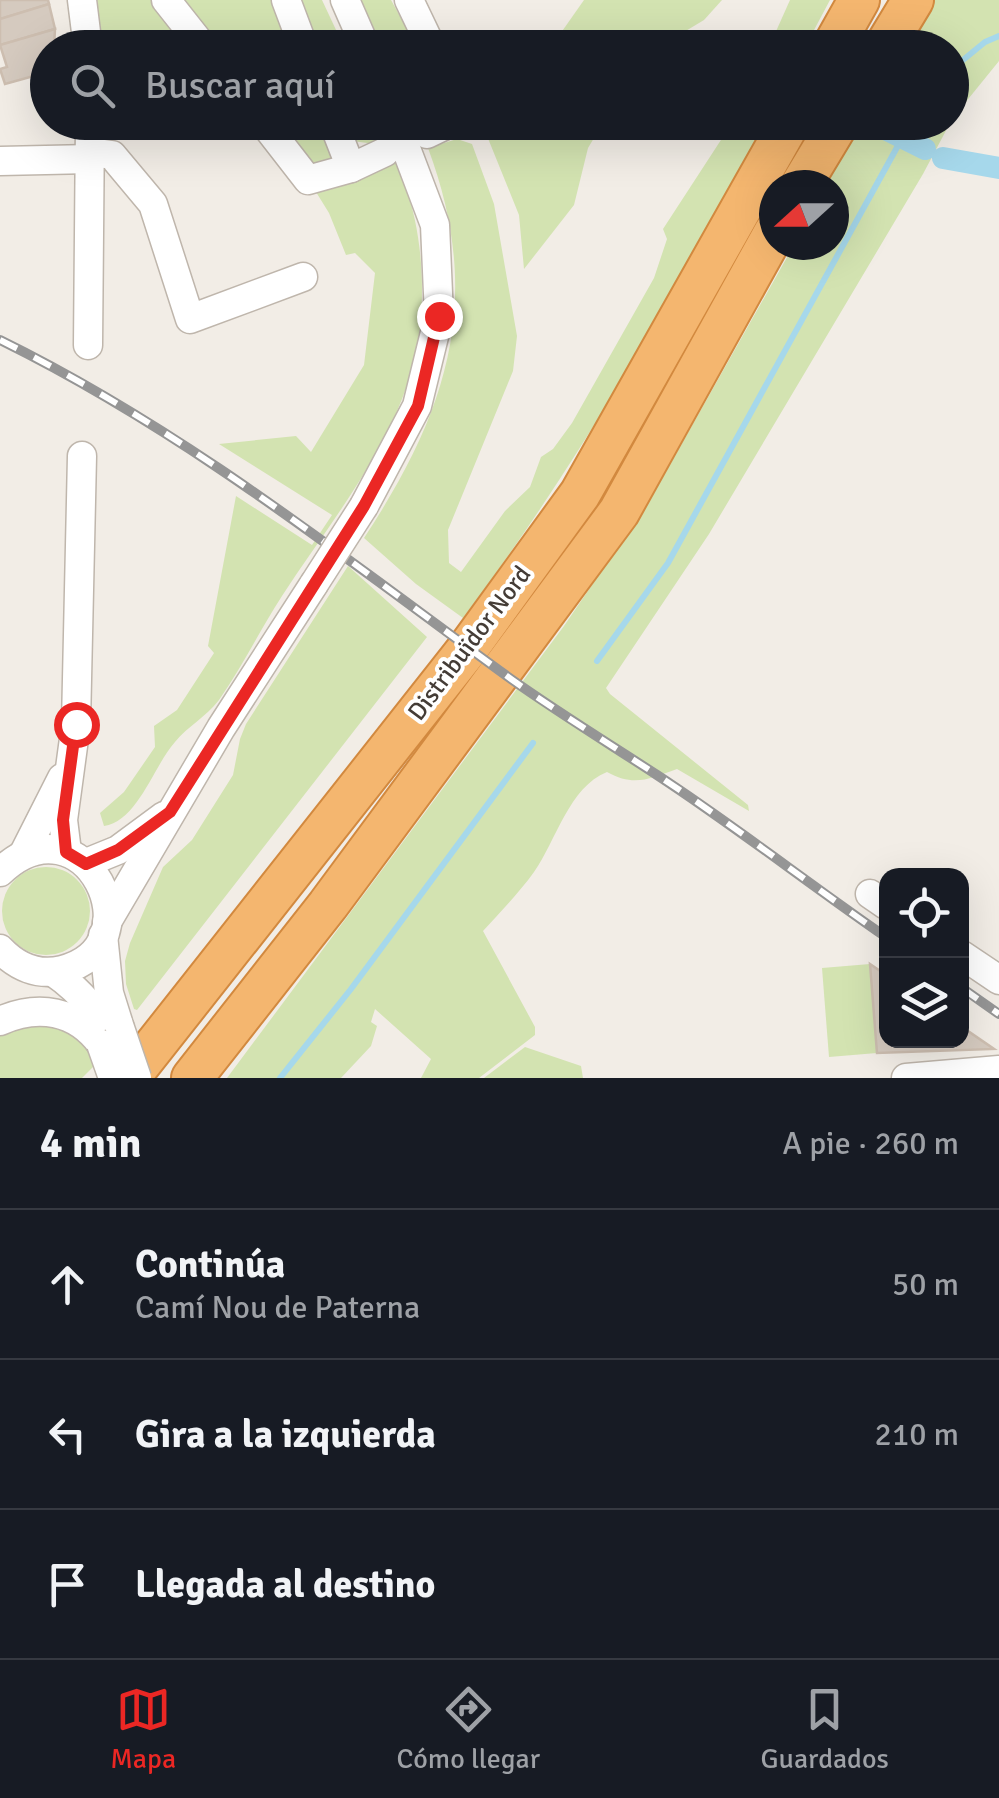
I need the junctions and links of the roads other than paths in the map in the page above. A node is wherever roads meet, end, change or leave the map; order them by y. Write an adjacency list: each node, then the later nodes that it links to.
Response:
1 (82, 0): 10 (street)
2 (166, 0): 11 (street)
3 (286, 0): 12 (street)
4 (345, 0): 13 (street)
5 (409, 0): 14 (street)
6 (846, 0): 15 (highway)
7 (858, 0): 16 (highway)
8 (888, 0): 17 (highway)
9 (913, 0): 18 (highway)
10 (86, 30)
11 (190, 30)
12 (297, 30)
13 (358, 30)
14 (423, 30)
15 (832, 30)
16 (842, 30)
17 (874, 30)
18 (895, 30)
19 (90, 140): 27 (street)
20 (277, 140): 29 (street)
21 (340, 140): 29 (street)
22 (403, 140): 37 (street, bridge)
23 (779, 140): 47 (highway, Distribuïdor Nord)
24 (821, 140): 30 (highway)
25 (828, 140): 31 (highway)
26 (386, 152): 29 (street)
27 (90, 156): 28 (street); 33 (street); 34 (street)
28 (0, 161)
29 (351, 168)
30 (807, 170)
31 (809, 170)
32 (759, 260): 53 (highway, Distribuïdor Nord)
33 (303, 277)
34 (88, 345)
35 (82, 456): 36 (street)
36 (69, 764): 38 (street); 39 (street)
37 (170, 812): 38 (street); 40 (street)
38 (76, 858): 39 (street); 40 (street)
39 (11, 859)
40 (105, 928): 43 (street); 48 (street)
41 (0, 949): 43 (street)
42 (966, 958): 44 (street)
43 (40, 970): 45 (street); 48 (street)
44 (999, 980)
45 (0, 983)
46 (0, 1021): 48 (street)
47 (164, 1030): 48 (highway); 51 (highway, Distribuïdor Nord)
48 (107, 1046): 50 (street, bridge); 51 (street); 52 (street, bridge)
49 (999, 1070): 54 (street)
50 (113, 1078)
51 (126, 1078)
52 (137, 1078)
53 (192, 1078)
54 (906, 1078)

